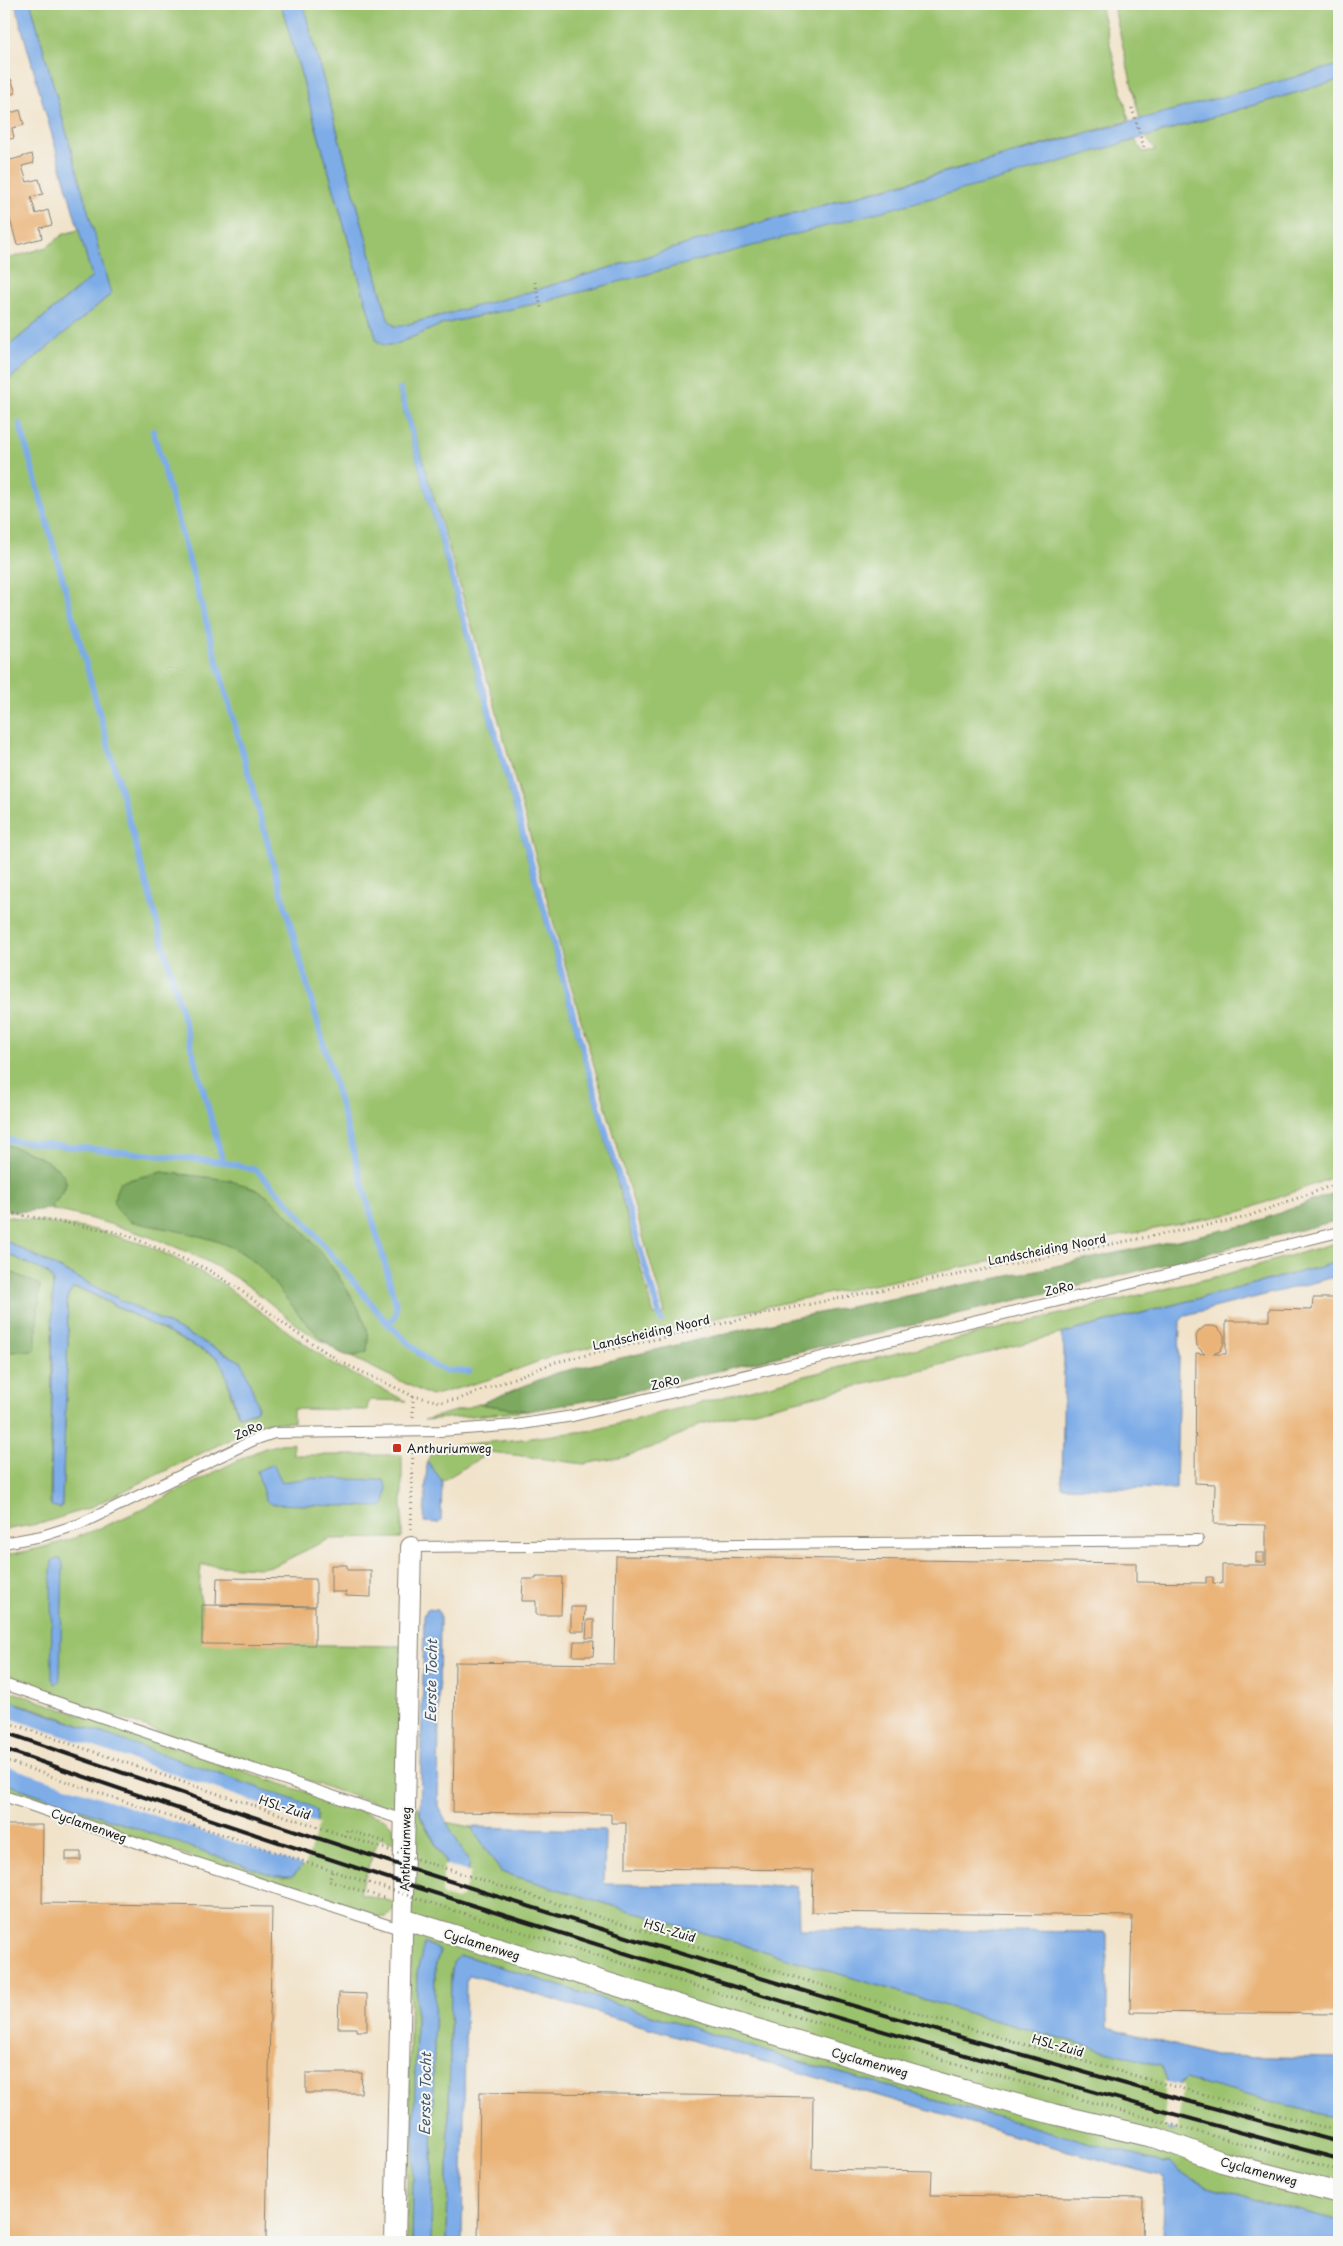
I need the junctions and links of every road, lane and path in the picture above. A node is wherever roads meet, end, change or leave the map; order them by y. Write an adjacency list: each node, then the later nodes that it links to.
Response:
1 (1132, 108): 2 (path)
2 (1144, 148)
3 (535, 282): 4 (path)
4 (542, 311)
5 (1339, 1183): 8 (path, Landscheiding Noord)
6 (4, 1212): 8 (path, Landscheiding Noord)
7 (1339, 1232): 9 (lane, ZoRo)
8 (413, 1396): 9 (path)
9 (413, 1432): 11 (lane, ZoRo); 12 (path)
10 (1198, 1540): 12 (lane)
11 (4, 1543)
12 (411, 1547): 17 (street, Anthuriumweg)
13 (4, 1684): 17 (lane)
14 (4, 1721): 18 (path, HSL-Zuid, bridge)
15 (4, 1760): 20 (path, bridge)
16 (4, 1796): 22 (lane, Cyclamenweg)
17 (406, 1821): 22 (street, Anthuriumweg)
18 (345, 1836): 19 (path); 23 (path, HSL-Zuid, bridge)
19 (384, 1841)
20 (332, 1872): 21 (path); 24 (path, bridge)
21 (365, 1892)
22 (403, 1924): 25 (street, Cyclamenweg); 26 (street, Anthuriumweg)
23 (1339, 2131)
24 (1339, 2170)
25 (1339, 2193)
26 (395, 2242)

